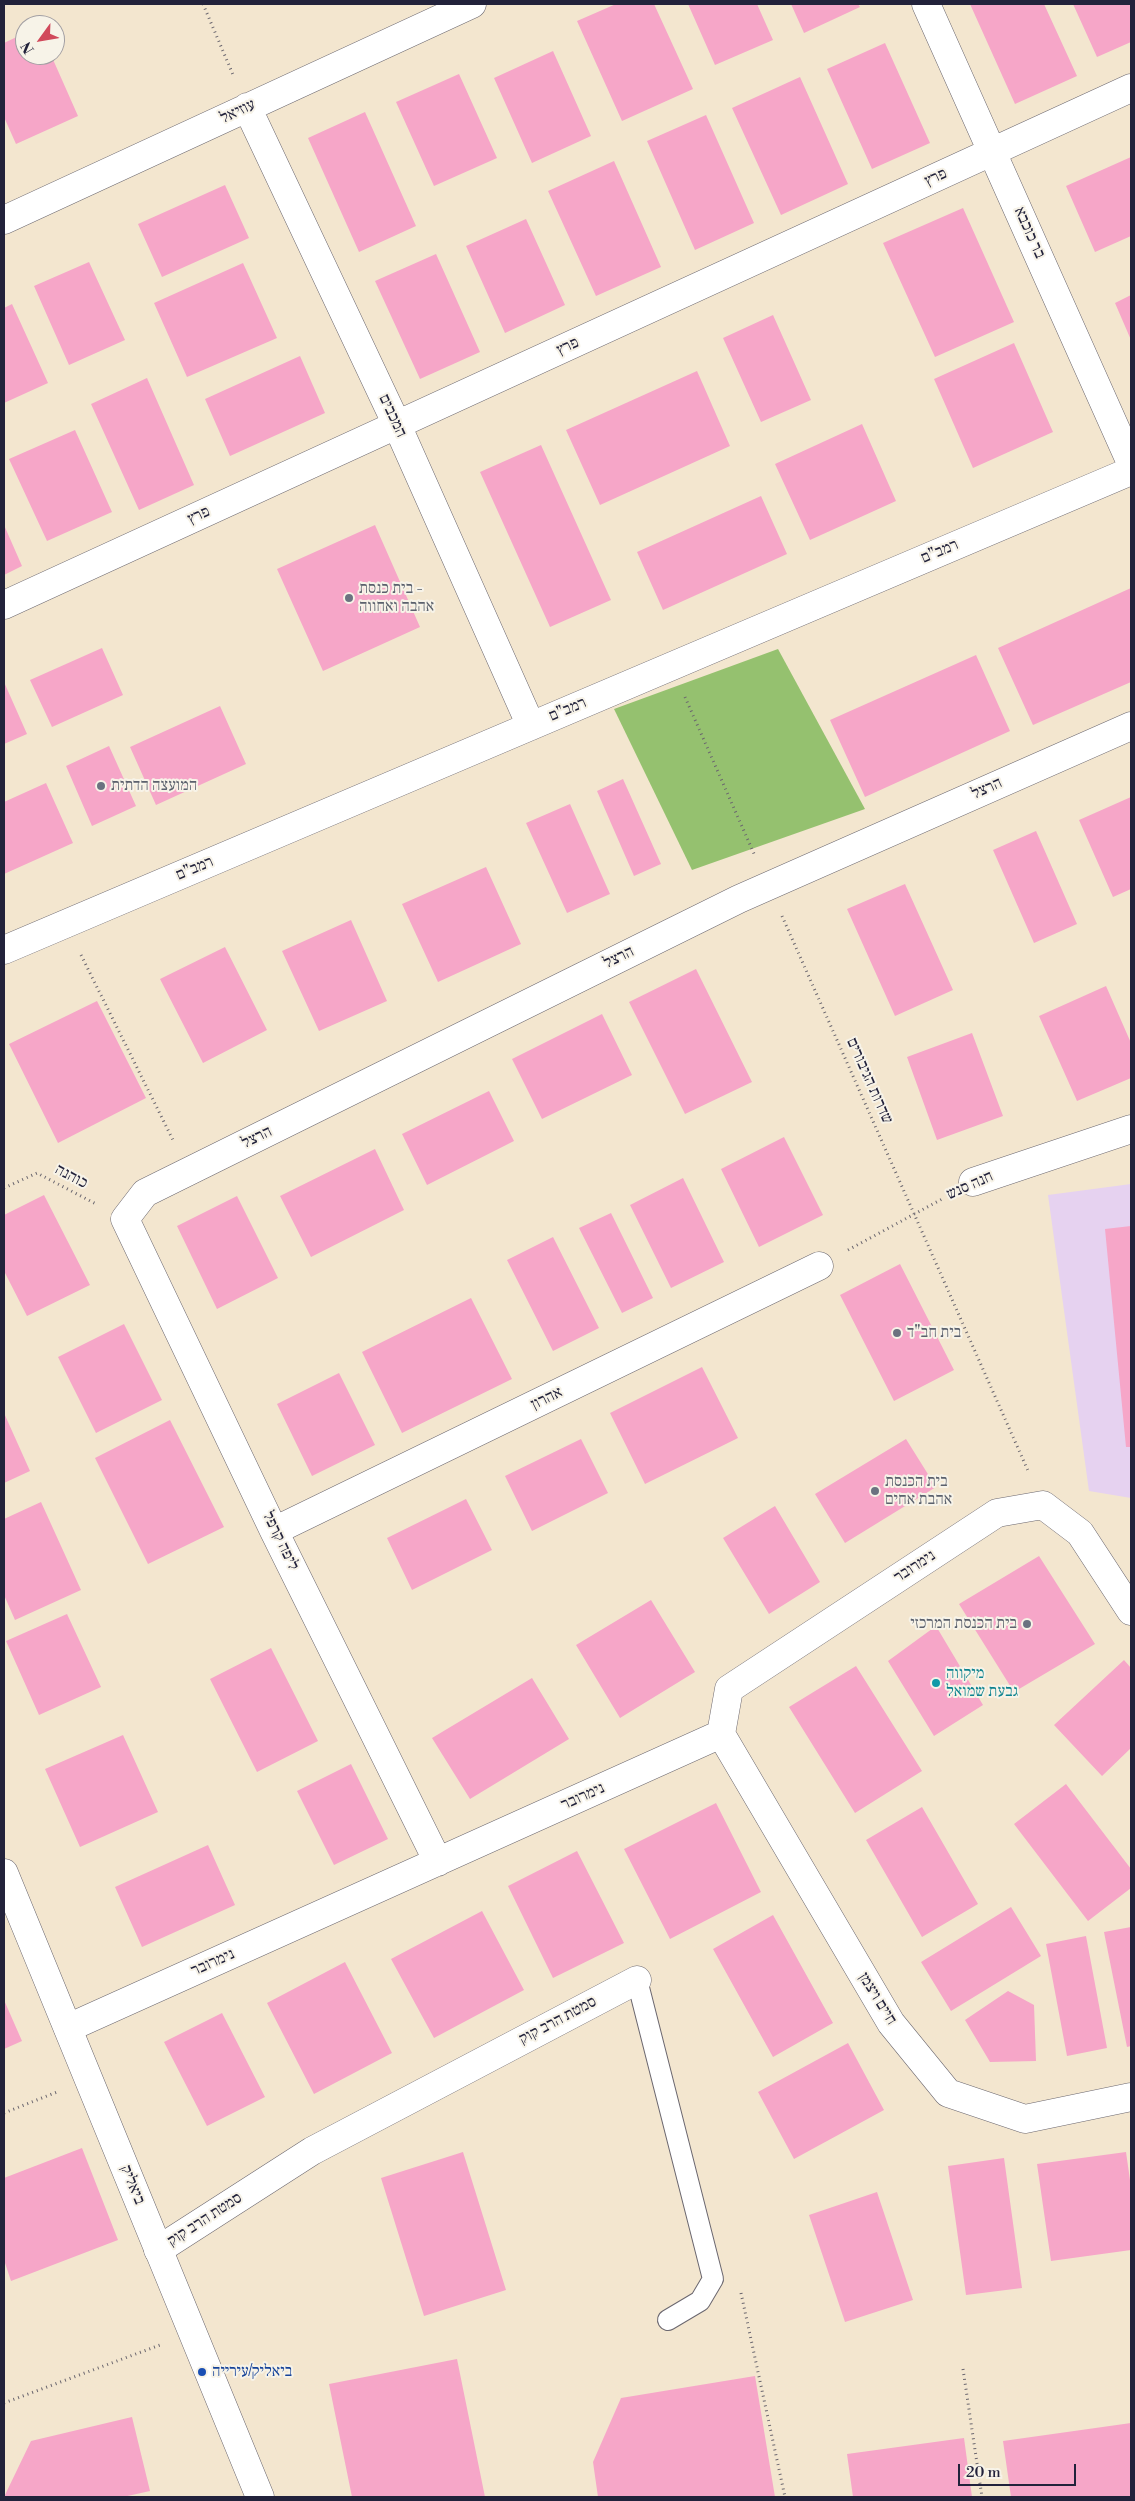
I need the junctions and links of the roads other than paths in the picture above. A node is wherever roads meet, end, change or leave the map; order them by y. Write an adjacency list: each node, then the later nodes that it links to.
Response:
1 (472, 4): 4 (street, עוזיאל)
2 (926, 4): 5 (street, בר כוכבא)
3 (1131, 88): 5 (street, פרץ)
4 (247, 108): 6 (street, עוזיאל); 7 (street, המכבים)
5 (993, 152): 7 (street, פרץ); 8 (street, בר כוכבא)
6 (4, 220)
7 (396, 425): 10 (street, פרץ); 11 (street, המכבים)
8 (1131, 464)
9 (1131, 471): 11 (street, רמב"ם)
10 (4, 605)
11 (530, 726): 13 (street, רמב"ם)
12 (1131, 726): 16 (street, הרצל)
13 (4, 950)
14 (1131, 1129): 15 (street, חנה סנש)
15 (973, 1182)
16 (125, 1219): 18 (street, ליפה קרפל)
17 (819, 1266): 18 (street, אהרון)
18 (274, 1531): 21 (street, ליפה קרפל)
19 (1131, 1611): 20 (street, נימרובר)
20 (721, 1734): 21 (street, נימרובר); 25 (street, חיים ויצמן)
21 (438, 1862): 24 (street, נימרובר)
22 (4, 1873): 24 (street, ביאליק)
23 (636, 1980): 26 (street, סמטת הרב קוק); 27 (lane, סמטת הרב קוק)
24 (68, 2028): 26 (street, ביאליק)
25 (1131, 2097)
26 (158, 2250): 28 (street, ביאליק)
27 (668, 2320)
28 (260, 2497)

